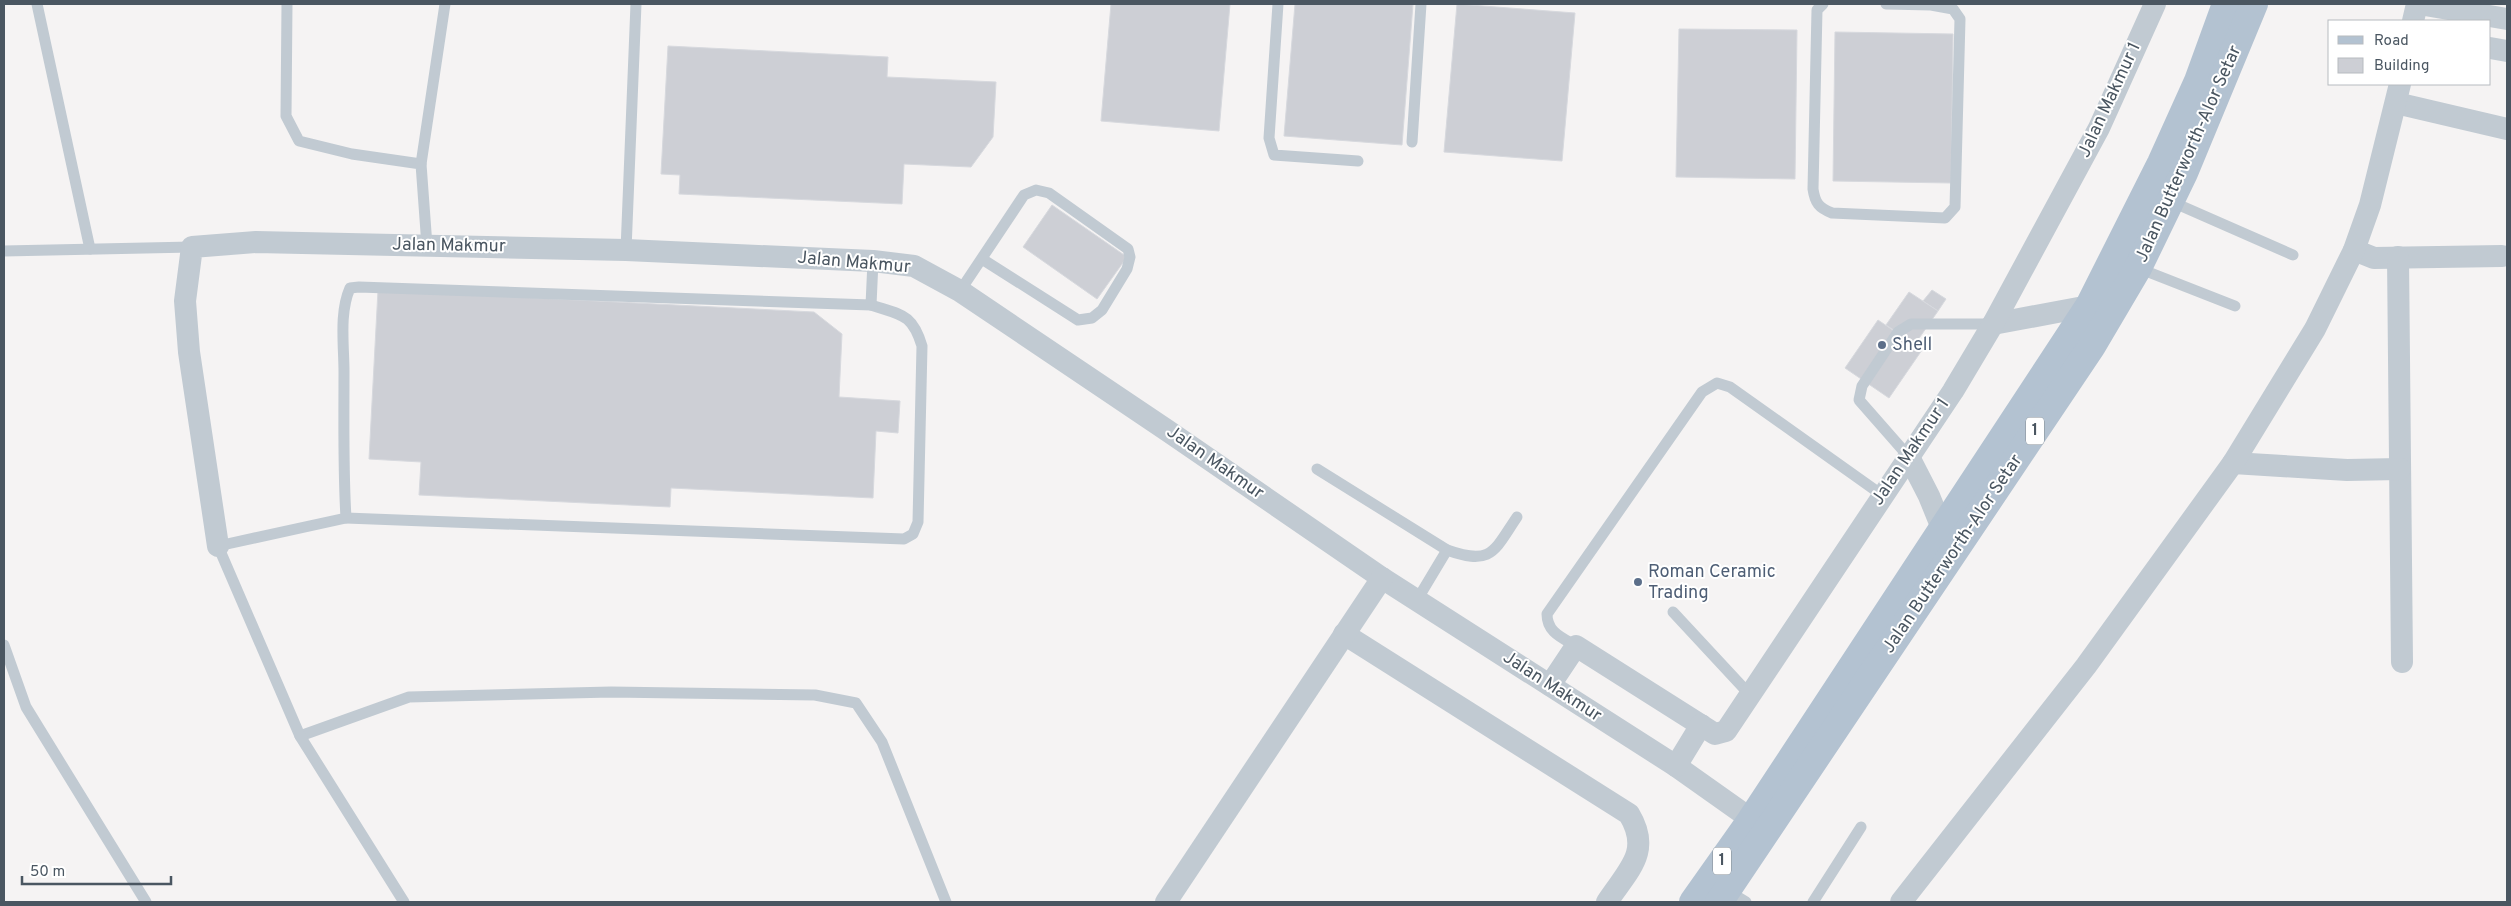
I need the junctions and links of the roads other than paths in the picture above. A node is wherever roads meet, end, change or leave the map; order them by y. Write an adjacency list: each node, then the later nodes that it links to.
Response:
1 (37, 4): 26 (lane)
2 (287, 4): 22 (lane)
3 (445, 4): 22 (lane)
4 (636, 4): 27 (lane)
5 (1278, 4): 21 (lane)
6 (1421, 4): 20 (lane)
7 (1823, 4): 12 (lane)
8 (1886, 4): 12 (lane)
9 (2155, 4): 40 (street, Jalan Makmur 1)
10 (2226, 4): 38 (main road, Jalan Butterworth-Alor Setar / 1)
11 (2418, 4): 14 (street); 15 (street)
12 (1931, 5)
13 (2254, 5): 23 (main road, Jalan Butterworth-Alor Setar / 1)
14 (2507, 19)
15 (2413, 20)
16 (2491, 48): 17 (street)
17 (2507, 51)
18 (2398, 93): 19 (street); 28 (street)
19 (2507, 129)
20 (1412, 142)
21 (1358, 161)
22 (421, 164): 24 (lane)
23 (2170, 201): 30 (lane); 35 (main road, Jalan Butterworth-Alor Setar / 1)
24 (427, 246): 25 (street, Jalan Makmur); 27 (street, Jalan Makmur)
25 (192, 247): 26 (lane); 49 (street)
26 (90, 249): 29 (lane)
27 (626, 250): 34 (street, Jalan Makmur)
28 (2354, 250): 32 (street); 42 (street)
29 (4, 251)
30 (2293, 254)
31 (2502, 256): 32 (street)
32 (2398, 258): 44 (street)
33 (982, 259): 33 (lane); 36 (lane)
34 (873, 261): 36 (street, Jalan Makmur); 37 (lane)
35 (2138, 268): 39 (lane); 63 (main road, Jalan Butterworth-Alor Setar / 1)
36 (960, 291): 51 (street, Jalan Makmur)
37 (871, 305): 47 (lane); 47 (lane)
38 (2089, 306): 40 (street); 48 (main road, Jalan Butterworth-Alor Setar / 1)
39 (2235, 306)
40 (1993, 324): 41 (street, Jalan Makmur 1); 41 (lane)
41 (1909, 457): 45 (street, Jalan Makmur 1); 48 (street)
42 (2233, 463): 44 (street); 73 (street)
43 (1317, 469): 50 (lane)
44 (2400, 469): 57 (street)
45 (1882, 495): 56 (lane); 59 (street, Jalan Makmur 1)
46 (1518, 517): 50 (lane)
47 (346, 518): 49 (lane)
48 (1942, 528): 63 (main road, Jalan Butterworth-Alor Setar / 1)
49 (218, 546): 61 (lane)
50 (1448, 550): 52 (lane)
51 (1382, 578): 52 (street, Jalan Makmur); 54 (street)
52 (1416, 600): 58 (street, Jalan Makmur)
53 (1673, 612): 59 (lane)
54 (1344, 634): 69 (street); 70 (street)
55 (4, 645): 66 (lane)
56 (1576, 646): 58 (street); 60 (street, Jalan Makmur 1)
57 (2402, 662)
58 (1550, 685): 62 (street, Jalan Makmur)
59 (1751, 696): 60 (street, Jalan Makmur 1)
60 (1701, 725): 62 (street)
61 (300, 736): 67 (lane); 68 (lane)
62 (1676, 766): 63 (street, Jalan Makmur)
63 (1759, 825): 65 (main road, Jalan Butterworth-Alor Setar / 1); 71 (main road, Jalan Butterworth-Alor Setar / 1)
64 (1861, 827): 72 (lane)
65 (1731, 898)
66 (146, 902)
67 (404, 902)
68 (946, 902)
69 (1166, 902)
70 (1607, 902)
71 (1693, 902)
72 (1813, 902)
73 (1901, 902)

